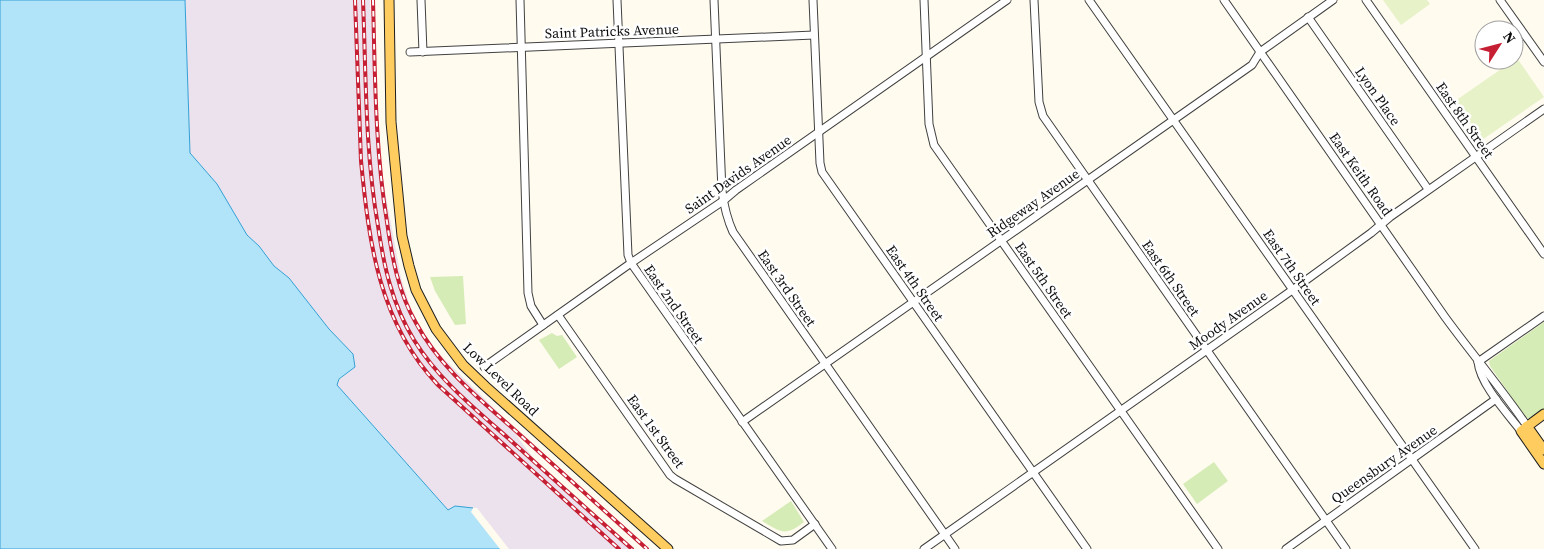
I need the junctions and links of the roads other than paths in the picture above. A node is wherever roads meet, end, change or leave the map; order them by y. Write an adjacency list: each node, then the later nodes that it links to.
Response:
1 (389, 0): 59 (main road, Low Level Road)
2 (421, 0): 21 (street)
3 (520, 0): 19 (street)
4 (617, 0): 18 (street, East 2nd Street)
5 (714, 0): 17 (street, East 3rd Street)
6 (813, 0): 16 (street, East 4th Street)
7 (924, 0): 23 (street, East 5th Street)
8 (1007, 0): 23 (street, Saint Davids Avenue)
9 (1034, 0): 29 (street, East 6th Street)
10 (1089, 0): 26 (street, East 7th Street)
11 (1224, 0): 22 (street, East Keith Road)
12 (1333, 0): 15 (street, Ridgeway Avenue)
13 (1366, 0): 28 (street, East 8th Street)
14 (1500, 0): 24 (street)
15 (1308, 18): 22 (street, Ridgeway Avenue); 30 (street, Lyon Place)
16 (814, 35): 17 (street, Saint Patricks Avenue); 27 (street, East 4th Street)
17 (715, 40): 18 (street, Saint Patricks Avenue); 31 (street, East 3rd Street)
18 (620, 44): 19 (street, Saint Patricks Avenue); 35 (street, East 2nd Street)
19 (521, 48): 21 (street, Saint Patricks Avenue); 40 (street)
20 (410, 52): 21 (street, Saint Patricks Avenue)
21 (422, 52)
22 (1260, 52): 26 (street, Ridgeway Avenue); 32 (street, East Keith Road)
23 (926, 57): 27 (street, Saint Davids Avenue); 33 (street, East 5th Street)
24 (1544, 62)
25 (1544, 108): 28 (street, Moody Avenue)
26 (1173, 119): 29 (street, Ridgeway Avenue); 36 (street, East 7th Street)
27 (819, 133): 31 (street, Saint Davids Avenue); 37 (street, East 4th Street)
28 (1475, 157): 30 (street, Moody Avenue); 34 (street, East 8th Street)
29 (1087, 180): 33 (street, Ridgeway Avenue); 41 (street, East 6th Street)
30 (1428, 189): 32 (street, Moody Avenue)
31 (723, 201): 35 (street, Saint Davids Avenue); 43 (street, East 3rd Street)
32 (1380, 225): 36 (street, Moody Avenue); 42 (street, East Keith Road)
33 (1001, 240): 37 (street, Ridgeway Avenue); 48 (street, East 5th Street)
34 (1544, 254)
35 (631, 263): 38 (street, Saint Davids Avenue); 50 (street, East 2nd Street)
36 (1292, 290): 41 (street, Moody Avenue); 53 (street, East 7th Street)
37 (913, 302): 43 (street, Ridgeway Avenue); 55 (street, East 4th Street)
38 (558, 315): 40 (street, Saint Davids Avenue); 57 (street, East 1st Street)
39 (1544, 316): 42 (street)
40 (543, 325): 44 (street, Saint Davids Avenue)
41 (1206, 350): 48 (street, Moody Avenue); 56 (street, East 6th Street)
42 (1478, 362): 45 (street, East Keith Road); 46 (street, East Keith Road)
43 (826, 363): 50 (street, Ridgeway Avenue); 58 (street, East 3rd Street)
44 (484, 367)
45 (1496, 382): 46 (street); 47 (street, East Keith Road)
46 (1496, 399): 47 (street); 51 (street, East Keith Road); 53 (street, Queensbury Avenue)
47 (1516, 409): 51 (street, East Keith Road)
48 (1121, 411): 55 (street, Moody Avenue); 64 (street, East 5th Street)
49 (1544, 414): 51 (main road)
50 (742, 422): 57 (street, East 2nd Street)
51 (1524, 428): 52 (main road, East Keith Road); 54 (main road, East Keith Road)
52 (1544, 450)
53 (1413, 460): 56 (street, Queensbury Avenue); 67 (street, East 7th Street)
54 (1544, 464)
55 (1033, 472): 58 (street, Moody Avenue); 63 (street, East 4th Street)
56 (1327, 521): 65 (street, Queensbury Avenue); 66 (street, East 6th Street)
57 (814, 524): 60 (street, East 2nd Street)
58 (945, 534): 61 (street, Moody Avenue); 62 (street, East 3rd Street)
59 (668, 549)
60 (832, 549)
61 (924, 549)
62 (956, 549)
63 (1087, 549)
64 (1218, 549)
65 (1286, 549)
66 (1346, 549)
67 (1475, 549)

